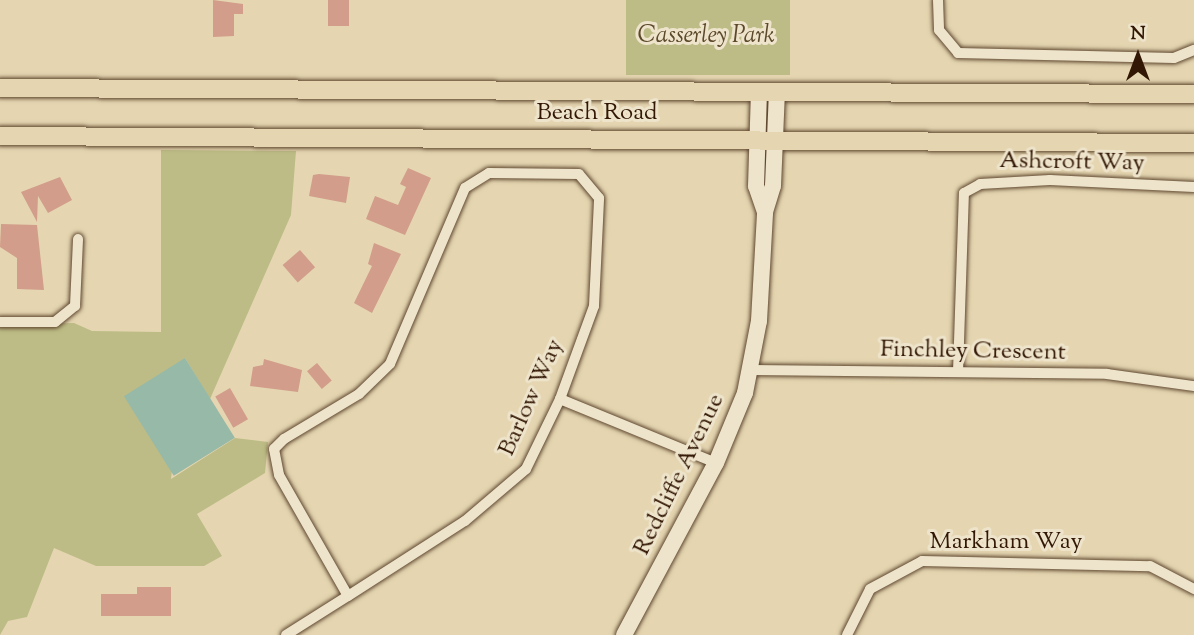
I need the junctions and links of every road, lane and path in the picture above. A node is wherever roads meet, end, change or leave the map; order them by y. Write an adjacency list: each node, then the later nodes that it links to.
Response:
1 (938, 0): 2 (street)
2 (1194, 50)
3 (0, 88): 4 (main road, Beach Road)
4 (759, 91): 5 (main road, Beach Road); 8 (street, Redcliffe Avenue)
5 (778, 91): 6 (main road, Beach Road); 9 (street, Redcliffe Avenue)
6 (1194, 94)
7 (0, 136): 8 (main road, Beach Road)
8 (758, 139): 9 (main road, Beach Road); 12 (street, Redcliffe Avenue)
9 (776, 140): 10 (main road, Beach Road); 12 (street, Redcliffe Avenue)
10 (1194, 143)
11 (1194, 187): 16 (street, Ashcroft Way)
12 (765, 212): 15 (street, Redcliffe Avenue)
13 (78, 239): 14 (street)
14 (0, 321)
15 (751, 370): 16 (street, Finchley Crescent); 19 (street, Redcliffe Avenue)
16 (958, 372): 17 (street, Finchley Crescent)
17 (1194, 386)
18 (560, 399): 19 (street); 21 (street, Barlow Way); 21 (street, Barlow Way)
19 (716, 463): 22 (street, Redcliffe Avenue)
20 (1194, 589): 24 (street, Markham Way)
21 (348, 596): 23 (street, Barlow Way)
22 (628, 632)
23 (286, 635)
24 (847, 635)

